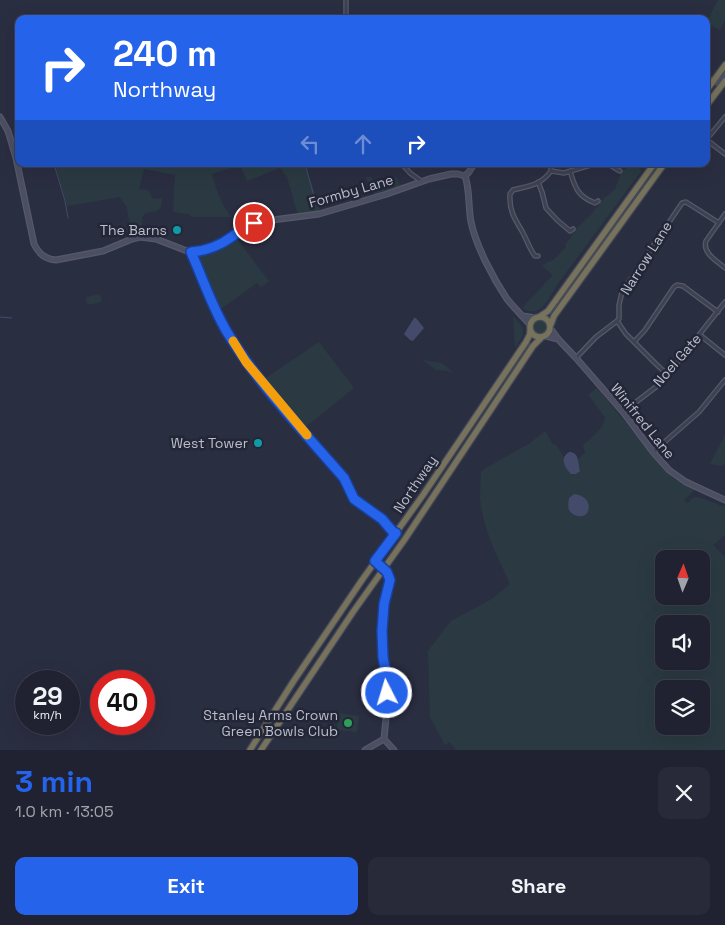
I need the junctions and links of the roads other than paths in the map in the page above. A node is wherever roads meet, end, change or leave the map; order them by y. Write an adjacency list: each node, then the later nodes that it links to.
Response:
1 (346, 0): 2 (street)
2 (346, 15)
3 (725, 65): 7 (highway)
4 (725, 76): 7 (street)
5 (710, 80): 7 (street)
6 (725, 81): 9 (highway)
7 (714, 82): 8 (highway); 9 (street)
8 (710, 86)
9 (713, 98): 10 (highway)
10 (710, 101)
11 (0, 117): 16 (street)
12 (725, 117): 13 (street)
13 (710, 135)
14 (710, 143): 15 (street)
15 (725, 154)
16 (15, 155)
17 (18, 167): 37 (street)
18 (405, 167): 29 (street)
19 (472, 167): 28 (street)
20 (551, 167): 25 (street)
21 (584, 167): 26 (street)
22 (614, 167): 27 (street)
23 (652, 167): 43 (highway)
24 (662, 167): 45 (highway)
25 (551, 171): 26 (street); 30 (street)
26 (570, 171): 33 (street)
27 (617, 171)
28 (465, 176): 29 (street, Formby Lane); 42 (street)
29 (421, 181): 37 (street, Formby Lane)
30 (538, 182): 36 (street); 38 (street)
31 (680, 198): 32 (street)
32 (683, 202): 35 (street); 44 (street, Narrow Lane)
33 (596, 203)
34 (725, 214): 35 (street)
35 (718, 223): 39 (street)
36 (571, 232)
37 (191, 252): 58 (street)
38 (536, 257)
39 (725, 268)
40 (725, 302): 41 (street, Noel Gate)
41 (718, 312): 47 (street, Noel Gate); 50 (street)
42 (523, 316): 43 (street); 46 (street)
43 (538, 317): 45 (highway); 46 (highway)
44 (617, 321): 50 (street); 52 (street)
45 (551, 327): 48 (highway); 49 (street, Winifred Lane)
46 (530, 328): 48 (highway); 58 (highway, Northway)
47 (700, 335): 51 (street); 53 (street, Noel Gate)
48 (544, 337): 49 (street); 59 (highway, Northway)
49 (558, 339): 52 (street, Winifred Lane)
50 (634, 342): 53 (street)
51 (725, 355)
52 (576, 358): 55 (street, Winifred Lane)
53 (668, 375): 55 (street, Noel Gate)
54 (725, 380): 56 (street)
55 (623, 412): 56 (street, Winifred Lane)
56 (654, 452): 57 (street, Winifred Lane)
57 (725, 500)
58 (396, 533): 59 (highway); 60 (highway, Northway)
59 (405, 539): 61 (highway, Northway)
60 (375, 561): 61 (street); 63 (highway, Northway)
61 (385, 568): 62 (street); 64 (highway, Northway)
62 (384, 739): 65 (street); 66 (street)
63 (250, 750)
64 (261, 750)
65 (365, 750)
66 (394, 750)

